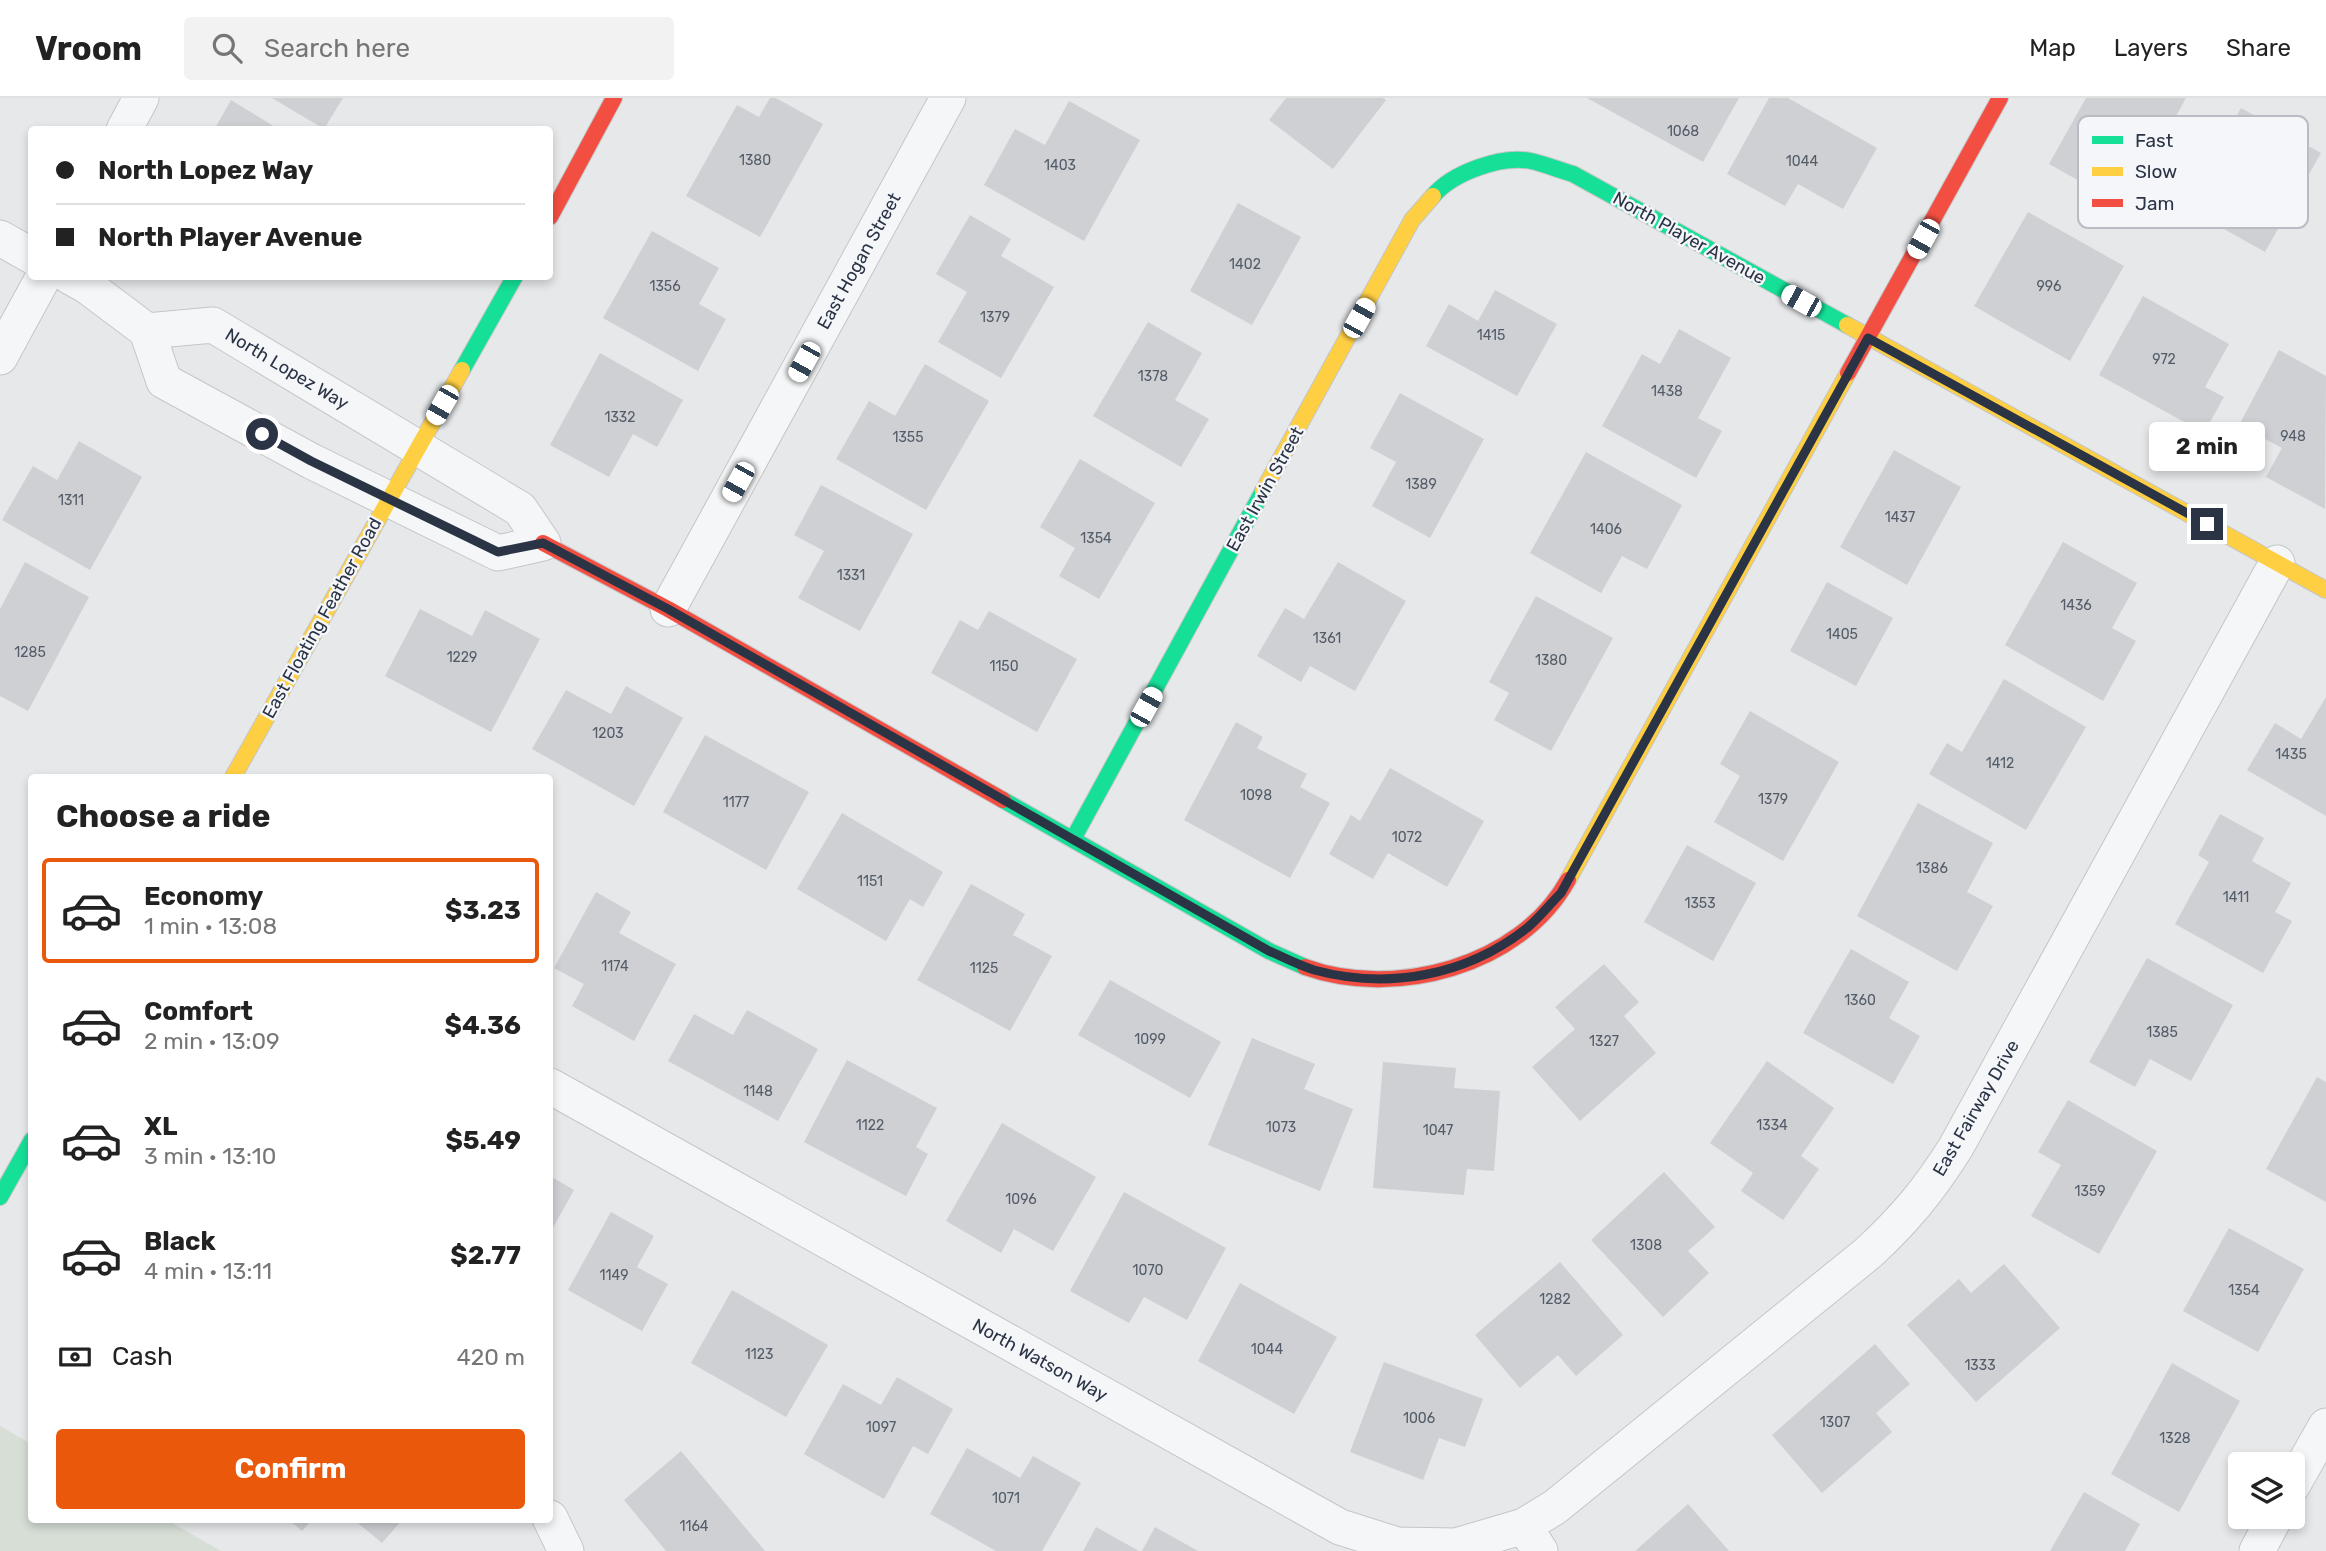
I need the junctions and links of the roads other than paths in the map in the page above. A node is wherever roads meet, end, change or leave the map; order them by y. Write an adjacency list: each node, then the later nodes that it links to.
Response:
1 (141, 98): 5 (street)
2 (614, 98): 7 (street)
3 (948, 98): 21 (street, East Hogan Street)
4 (2000, 98): 14 (street)
5 (126, 126)
6 (1483, 164): 14 (street, North Player Avenue); 23 (street, East Irwin Street)
7 (553, 211)
8 (0, 238): 9 (street)
9 (28, 254)
10 (42, 280): 15 (street)
11 (76, 280): 13 (street)
12 (513, 280): 16 (street, East Floating Feather Road)
13 (147, 331): 16 (street, North Lopez Way); 17 (street)
14 (1868, 338): 19 (street, North Player Avenue); 23 (street)
15 (0, 357)
16 (417, 447): 17 (street, East Floating Feather Road); 18 (street, North Lopez Way)
17 (388, 499): 18 (street); 22 (street, East Floating Feather Road)
18 (543, 543): 21 (street)
19 (2277, 563): 20 (street, North Player Avenue); 31 (street, East Fairway Drive)
20 (2326, 590)
21 (668, 609): 23 (street)
22 (235, 774)
23 (1073, 839)
24 (553, 1088): 31 (street, North Watson Way)
25 (28, 1147): 26 (street)
26 (0, 1197)
27 (2326, 1426): 28 (street)
28 (2305, 1463)
29 (552, 1523): 32 (street)
30 (2269, 1529): 33 (street)
31 (1532, 1539)
32 (566, 1551)
33 (2257, 1551)

